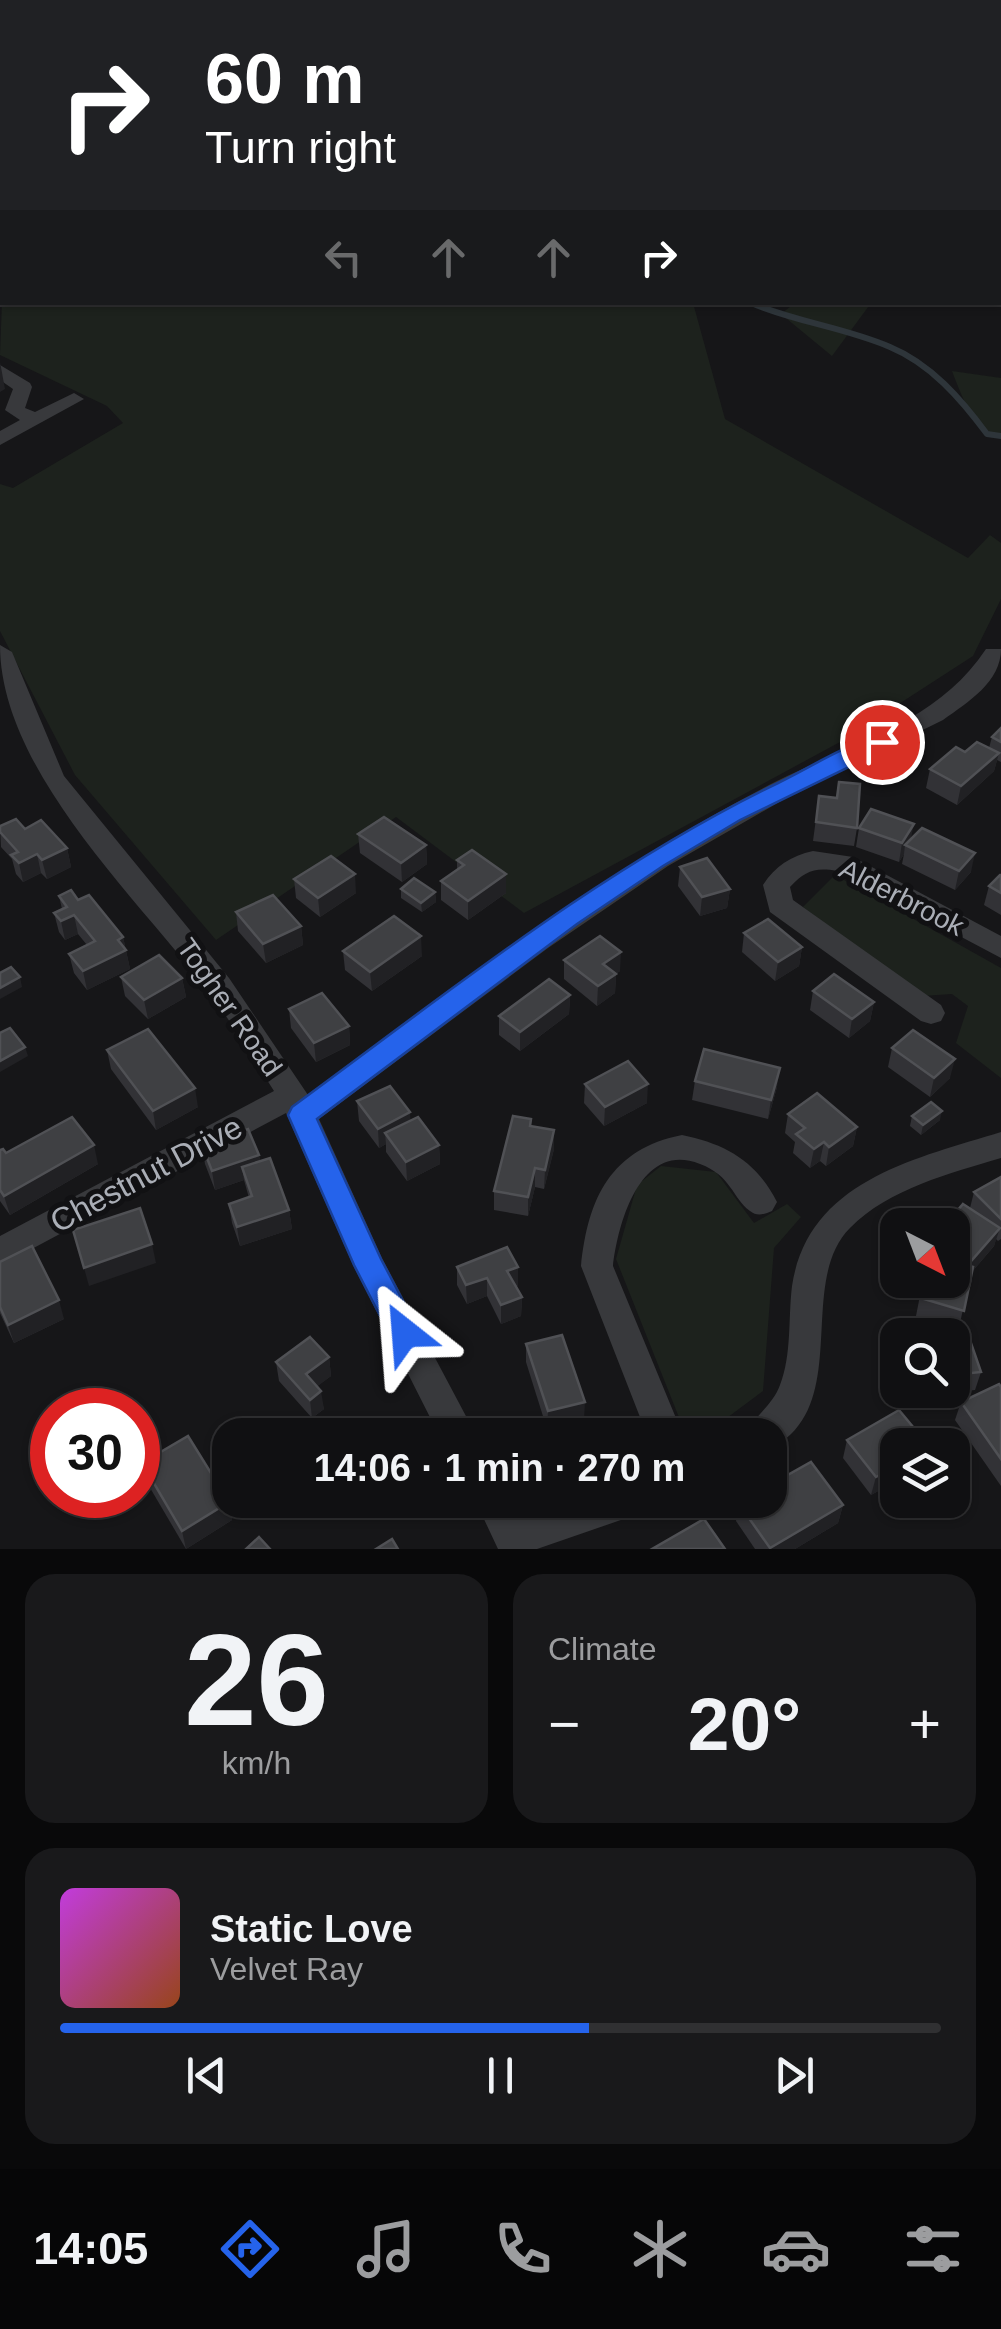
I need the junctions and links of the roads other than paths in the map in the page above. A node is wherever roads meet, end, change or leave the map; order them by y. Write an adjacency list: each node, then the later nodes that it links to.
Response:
1 (0, 371): 3 (street)
2 (74, 399): 3 (street)
3 (35, 420): 4 (street)
4 (0, 439)
5 (0, 652): 9 (street, Togher Road)
6 (994, 654): 9 (street, Chestnut Drive)
7 (1001, 948): 8 (street, Alderbrook)
8 (931, 1014)
9 (297, 1105): 12 (street, Chestnut Drive); 13 (street, Togher Road)
10 (1001, 1145): 15 (street)
11 (761, 1202): 14 (street)
12 (0, 1252)
13 (449, 1418)
14 (658, 1418)
15 (784, 1418)
16 (502, 1518): 18 (street)
17 (582, 1518): 18 (street)
18 (515, 1543)

